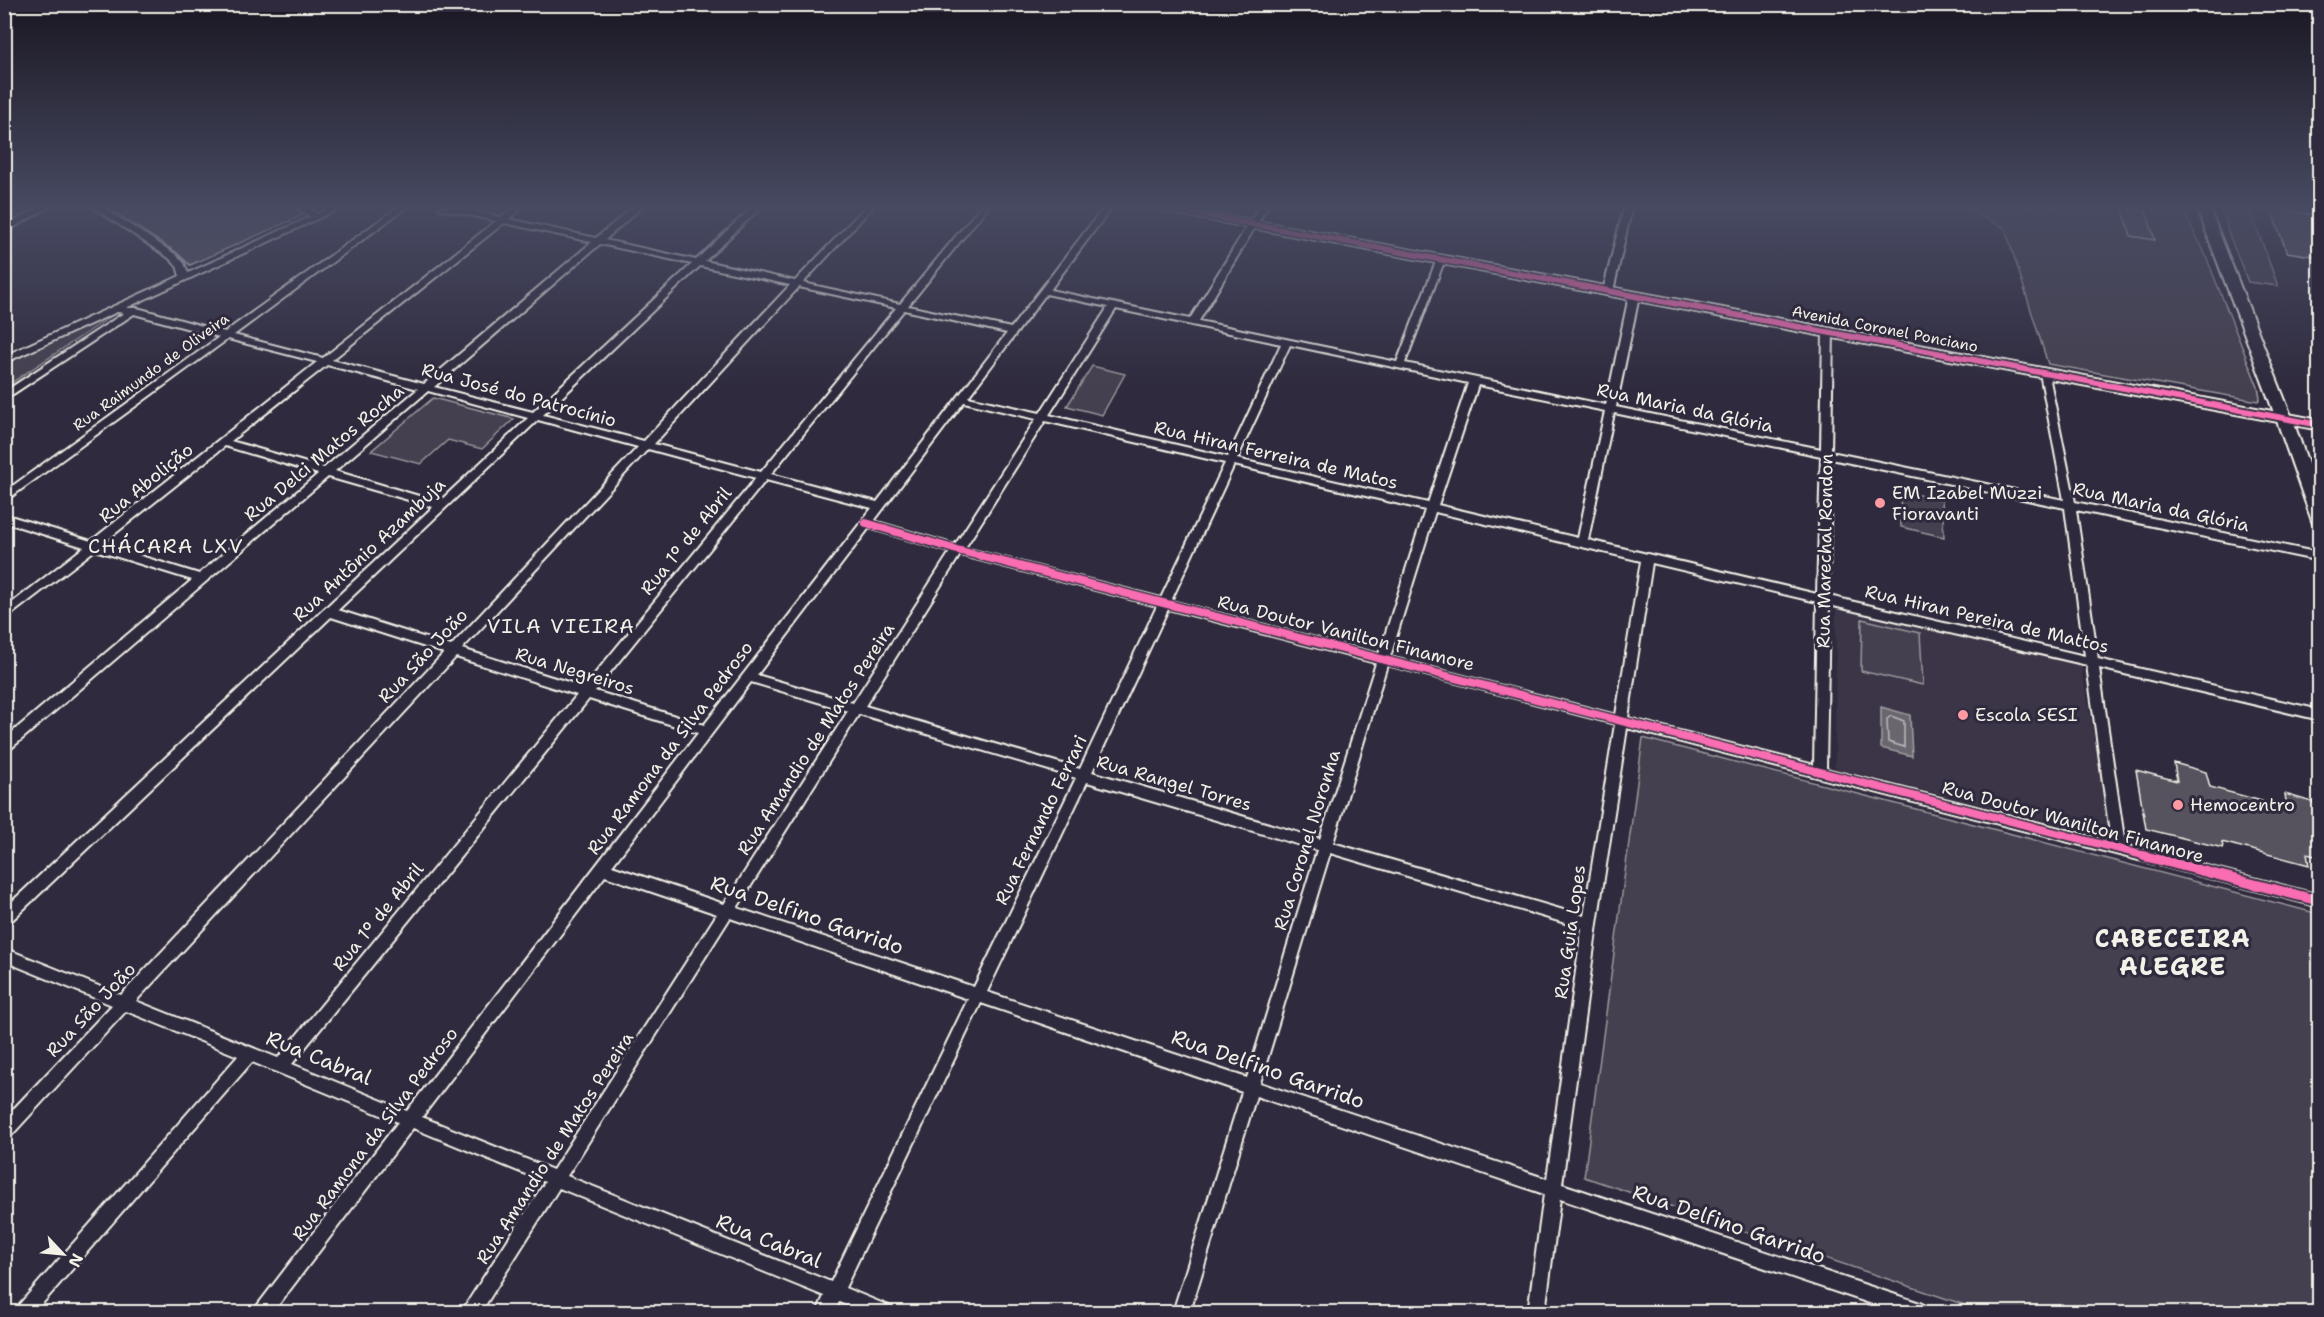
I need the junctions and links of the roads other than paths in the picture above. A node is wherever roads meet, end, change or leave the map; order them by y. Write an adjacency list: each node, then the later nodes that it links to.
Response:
1 (182, 268): 16 (street)
2 (204, 268): 16 (street)
3 (319, 268): 28 (street, Rua Raimundo de Oliveira)
4 (442, 268): 31 (street, Rua Abolição)
5 (566, 268): 35 (street, Rua Delci Matos Rocha)
6 (691, 268): 39 (street, Rua Antônio Azambuja)
7 (727, 268): 17 (street)
8 (812, 268): 17 (street, Rua São João)
9 (934, 268): 22 (street, Rua 1º de Abril)
10 (1060, 268): 18 (street, Rua Ramona da Silva Pedroso)
11 (1226, 268): 25 (street)
12 (1437, 268): 32 (street)
13 (1490, 268): 19 (main road, Avenida Coronel Ponciano)
14 (1613, 268): 19 (street)
15 (2227, 268): 41 (main road)
16 (185, 277): 23 (street); 24 (street)
17 (797, 284): 22 (street); 44 (street, Rua São João)
18 (1043, 291): 21 (street, Rua Maria da Glória); 26 (street, Rua Ramona da Silva Pedroso)
19 (1608, 291): 20 (main road, Avenida Coronel Ponciano)
20 (1634, 296): 27 (main road, Avenida Coronel Ponciano); 38 (street)
21 (1114, 305): 25 (street, Rua Maria da Glória); 40 (street, Rua Amandio de Matos Pereira)
22 (902, 307): 26 (street); 48 (street, Rua 1º de Abril)
23 (115, 309): 24 (street, Rua José do Patrocínio); 30 (street)
24 (132, 311): 28 (street, Rua José do Patrocínio); 36 (street)
25 (1193, 322): 29 (street, Rua Maria da Glória)
26 (1012, 331): 37 (street, Rua Ramona da Silva Pedroso)
27 (1828, 332): 33 (main road, Avenida Coronel Ponciano); 45 (street, Rua Marechal Rondon)
28 (226, 336): 31 (street, Rua José do Patrocínio); 49 (street, Rua Raimundo de Oliveira)
29 (1287, 342): 32 (street, Rua Maria da Glória); 46 (street, Rua Fernando Ferrari)
30 (4, 360)
31 (325, 362): 35 (street, Rua José do Patrocínio); 43 (street, Rua Abolição)
32 (1400, 365): 34 (street, Rua Maria da Glória)
33 (2045, 373): 41 (main road, Avenida Coronel Ponciano); 50 (street)
34 (1474, 381): 38 (street, Rua Maria da Glória); 53 (street, Rua Coronel Noronha)
35 (426, 388): 39 (street, Rua José do Patrocínio); 47 (street, Rua Delci Matos Rocha)
36 (4, 397)
37 (961, 399): 40 (street, Rua Hiran Ferreira de Matos); 52 (street, Rua Ramona da Silva Pedroso)
38 (1612, 409): 45 (street, Rua Maria da Glória); 57 (street)
39 (536, 417): 44 (street, Rua José do Patrocínio); 51 (street, Rua Antônio Azambuja)
40 (1042, 417): 46 (street, Rua Hiran Ferreira de Matos); 59 (street, Rua Amandio de Matos Pereira)
41 (2284, 418): 42 (main road, Avenida Coronel Ponciano); 55 (main road)
42 (2319, 425)
43 (223, 442): 47 (street); 58 (street, Rua Abolição)
44 (646, 445): 48 (street, Rua José do Patrocínio); 67 (street, Rua São João)
45 (1827, 454): 50 (street, Rua Maria da Glória); 63 (street, Rua Marechal Rondon)
46 (1230, 461): 53 (street, Rua Hiran Ferreira de Matos); 64 (street, Rua Fernando Ferrari)
47 (326, 472): 51 (street); 62 (street, Rua Delci Matos Rocha)
48 (764, 476): 52 (street, Rua José do Patrocínio); 71 (street, Rua 1º de Abril)
49 (4, 498)
50 (2070, 505): 60 (street, Rua Maria da Glória); 69 (street)
51 (441, 506): 65 (street, Rua Antônio Azambuja)
52 (879, 506): 56 (street, Rua Ramona da Silva Pedroso)
53 (1430, 508): 57 (street, Rua Hiran Ferreira de Matos); 68 (street, Rua Coronel Noronha)
54 (4, 518): 58 (street)
55 (2319, 521)
56 (866, 523): 59 (street, Rua Doutor Vanilton Finamore); 70 (street, Rua Ramona da Silva Pedroso)
57 (1582, 543): 61 (street, Rua Hiran Ferreira de Matos)
58 (93, 545): 62 (street); 66 (street, Rua Abolição)
59 (957, 550): 64 (street, Rua Doutor Vanilton Finamore); 72 (street, Rua Amandio de Matos Pereira)
60 (2319, 557)
61 (1647, 558): 63 (street, Rua Hiran Pereira de Mattos); 74 (street, Rua Guia Lopes)
62 (202, 579): 76 (street, Rua Delci Matos Rocha)
63 (1824, 599): 69 (street, Rua Hiran Pereira de Mattos); 77 (street, Rua Marechal Rondon)
64 (1164, 602): 68 (street, Rua Doutor Vanilton Finamore); 78 (street, Rua Fernando Ferrari)
65 (329, 612): 67 (street, Rua Negreiros); 84 (street, Rua Antônio Azambuja)
66 (4, 616)
67 (453, 651): 71 (street, Rua Negreiros); 88 (street, Rua São João)
68 (1382, 658): 74 (street, Rua Doutor Vanilton Finamore); 79 (street, Rua Coronel Noronha)
69 (2092, 662): 73 (street, Rua Hiran Pereira de Mattos); 80 (street)
70 (749, 677): 72 (street, Rua Rangel Torres); 75 (street, Rua Ramona da Silva Pedroso)
71 (586, 693): 75 (street, Rua Negreiros); 90 (street, Rua 1º de Abril)
72 (858, 709): 78 (street, Rua Rangel Torres); 83 (street, Rua Amandio de Matos Pereira)
73 (2319, 715)
74 (1622, 720): 77 (street, Rua Doutor Vanilton Finamore); 85 (street, Rua Guia Lopes)
75 (707, 731): 81 (street, Rua Ramona da Silva Pedroso)
76 (4, 747)
77 (1820, 771): 80 (street, Rua Doutor Wanilton Finamore)
78 (1084, 775): 79 (street, Rua Rangel Torres); 87 (street, Rua Fernando Ferrari)
79 (1326, 846): 85 (street, Rua Rangel Torres); 91 (street, Rua Coronel Noronha)
80 (2119, 849): 82 (street, Rua Doutor Wanilton Finamore)
81 (602, 869): 83 (street, Rua Delfino Garrido); 92 (street, Rua Ramona da Silva Pedroso)
82 (2319, 901)
83 (727, 911): 87 (street, Rua Delfino Garrido); 94 (street, Rua Amandio de Matos Pereira)
84 (4, 919)
85 (1590, 924): 95 (street, Rua Guia Lopes)
86 (4, 954): 88 (street, Rua Cabral)
87 (976, 995): 91 (street, Rua Delfino Garrido); 96 (street, Rua Fernando Ferrari)
88 (125, 1003): 89 (street, Rua Cabral); 93 (street, Rua São João)
89 (250, 1054): 90 (street, Rua Cabral); 98 (street)
90 (281, 1066): 92 (street, Rua Cabral)
91 (1253, 1088): 95 (street, Rua Delfino Garrido); 103 (street, Rua Coronel Noronha)
92 (411, 1119): 94 (street, Rua Cabral); 99 (street, Rua Ramona da Silva Pedroso)
93 (4, 1131)
94 (558, 1179): 96 (street, Rua Cabral); 100 (street, Rua Amandio de Matos Pereira)
95 (1554, 1190): 97 (street, Rua Delfino Garrido); 104 (street, Rua Guia Lopes)
96 (835, 1293): 101 (street, Rua Fernando Ferrari); 102 (street, Rua Cabral)
97 (1887, 1307): 105 (street, Rua Delfino Garrido)
98 (24, 1312)
99 (263, 1312)
100 (471, 1312)
101 (825, 1312)
102 (883, 1312)
103 (1181, 1312)
104 (1536, 1312)
105 (1920, 1312)

